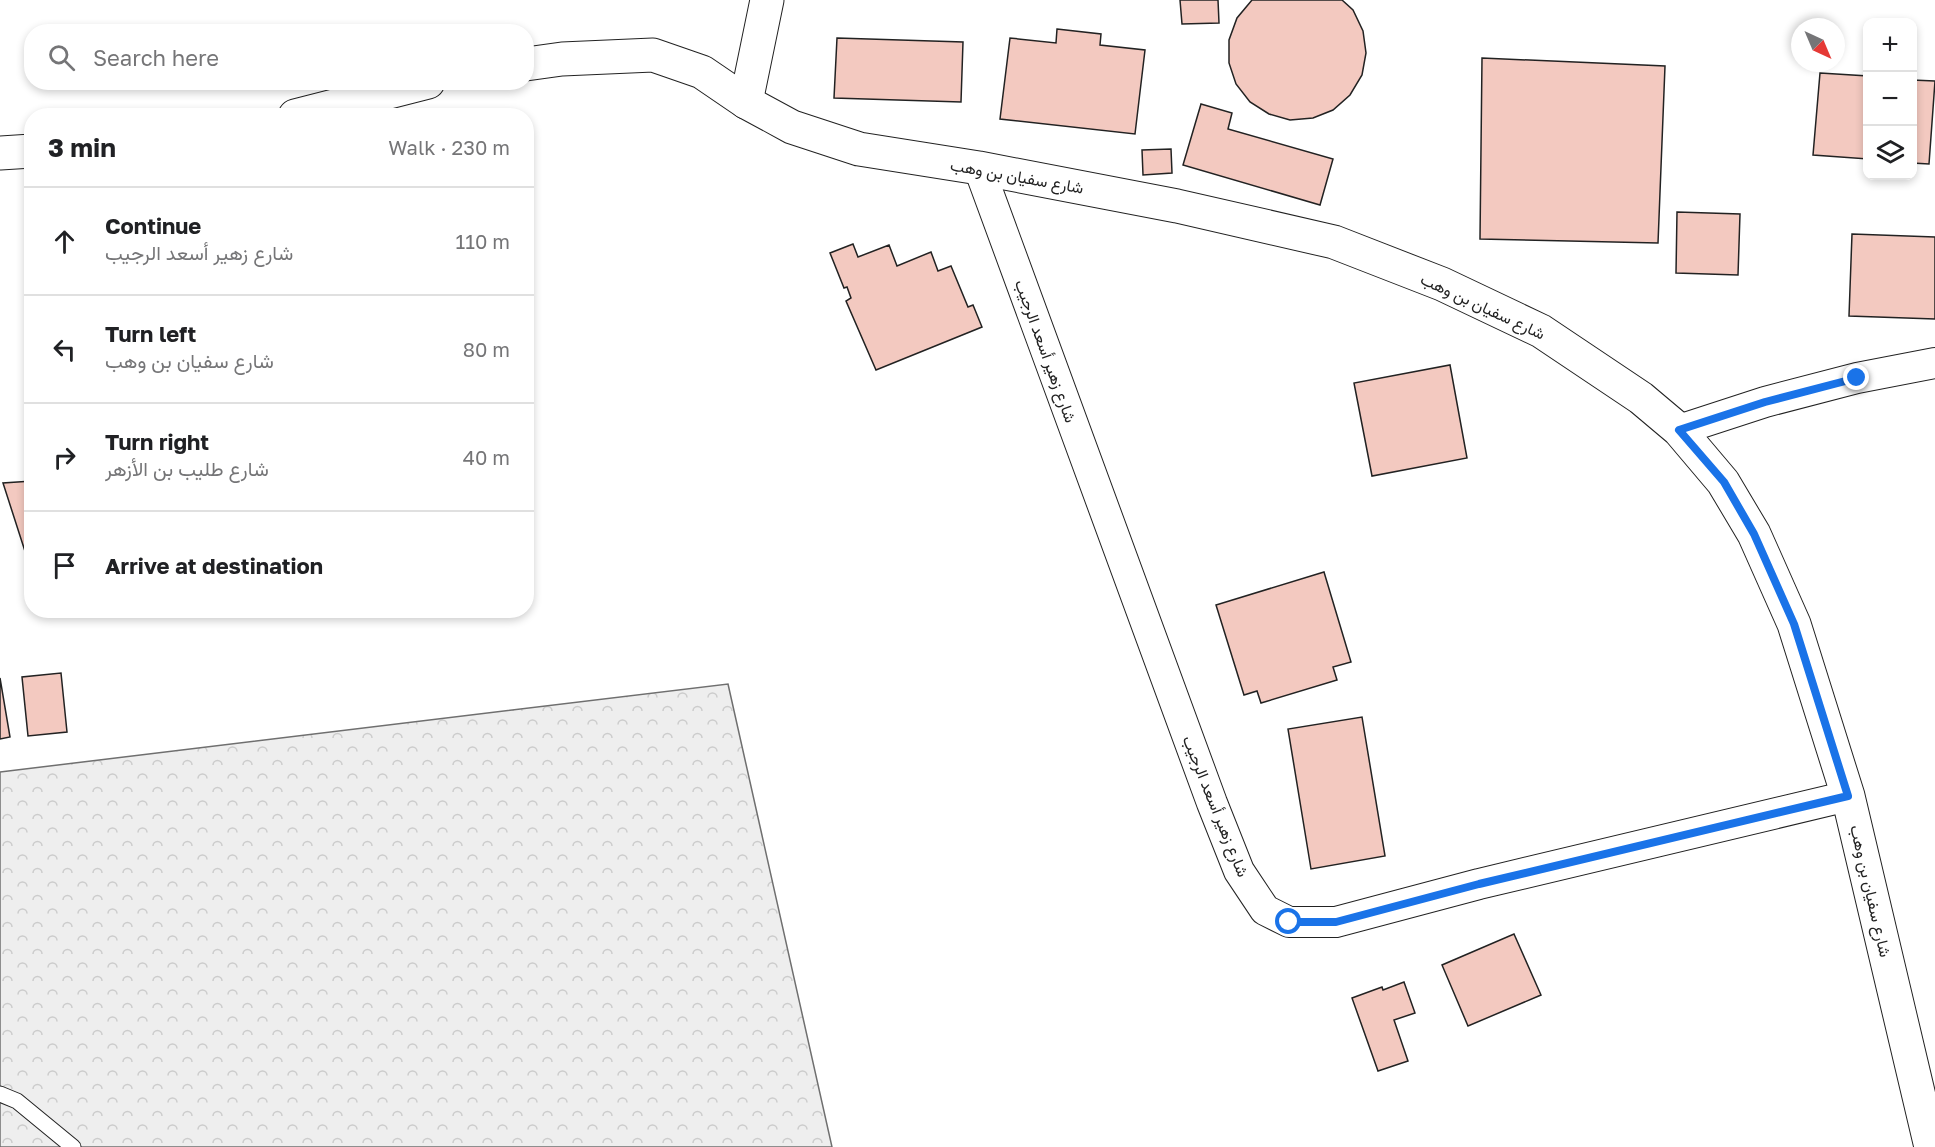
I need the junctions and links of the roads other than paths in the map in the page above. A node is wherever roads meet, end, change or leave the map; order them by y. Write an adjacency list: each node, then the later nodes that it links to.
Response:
1 (767, 0): 4 (street)
2 (534, 63): 4 (street, شارع سفيان بن وهب)
3 (397, 90): 5 (street)
4 (746, 102): 8 (street, شارع سفيان بن وهب)
5 (326, 108)
6 (24, 152): 7 (street)
7 (0, 153)
8 (979, 168): 10 (street, شارع سفيان بن وهب); 11 (street, شارع زهير أسعد الرجيب)
9 (1935, 363): 10 (street)
10 (1679, 430): 11 (street, شارع سفيان بن وهب)
11 (1848, 796): 14 (street, شارع سفيان بن وهب)
12 (0, 1094): 13 (lane)
13 (74, 1147)
14 (1931, 1147)

